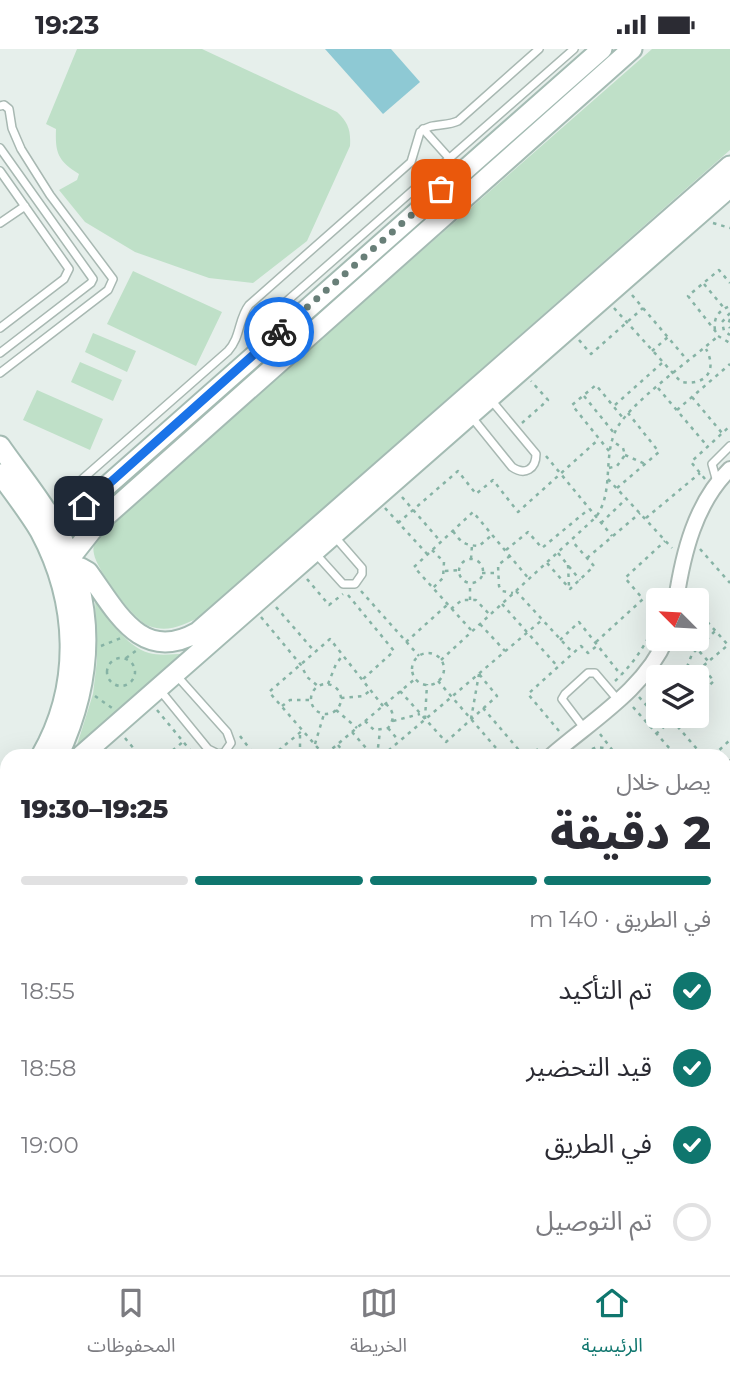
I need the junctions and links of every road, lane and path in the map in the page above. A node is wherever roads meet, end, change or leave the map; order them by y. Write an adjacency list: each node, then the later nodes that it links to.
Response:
1 (539, 49): 6 (lane)
2 (572, 49): 8 (lane)
3 (601, 49): 8 (street)
4 (632, 49): 11 (street)
5 (0, 106): 39 (lane)
6 (424, 129): 8 (lane); 75 (lane)
7 (0, 148): 35 (lane)
8 (454, 165): 11 (street); 80 (street)
9 (730, 166): 12 (street)
10 (0, 171): 13 (lane)
11 (474, 188): 104 (street)
12 (723, 192): 47 (street); 134 (street)
13 (25, 206): 14 (lane); 25 (lane)
14 (0, 223)
15 (703, 283): 16 (path); 21 (path); 27 (path)
16 (730, 283)
17 (626, 288): 20 (path)
18 (609, 303): 24 (path)
19 (730, 306): 21 (path)
20 (643, 308): 24 (path); 31 (path)
21 (724, 308): 27 (path)
22 (730, 313): 29 (path)
23 (730, 319): 26 (path)
24 (627, 323): 28 (path); 34 (path)
25 (0, 328)
26 (730, 328)
27 (716, 332): 30 (path)
28 (575, 335)
29 (730, 335)
30 (718, 336): 32 (path); 33 (path)
31 (668, 337): 34 (path); 36 (path)
32 (729, 343)
33 (705, 347): 36 (path); 42 (path)
34 (652, 351): 37 (path)
35 (0, 353)
36 (688, 361): 40 (path)
37 (663, 363): 40 (path); 48 (path)
38 (730, 364): 43 (path)
39 (0, 373)
40 (672, 374): 42 (path); 44 (path)
41 (528, 377): 52 (path)
42 (704, 379): 43 (path)
43 (708, 383): 46 (path)
44 (657, 387): 49 (path); 50 (path)
45 (584, 396): 48 (path); 55 (path); 57 (path)
46 (692, 397): 49 (path); 56 (path)
47 (489, 398): 51 (street); 51 (lane)
48 (614, 406): 53 (path)
49 (677, 410): 61 (path)
50 (628, 413): 53 (path); 65 (path)
51 (470, 415): 73 (street)
52 (514, 417)
53 (623, 418): 55 (path)
54 (730, 426): 56 (path)
55 (614, 433): 58 (path)
56 (722, 433): 61 (path)
57 (599, 439): 62 (path); 68 (path)
58 (612, 441): 62 (path); 64 (path)
59 (0, 446): 80 (street)
60 (730, 446): 72 (lane)
61 (708, 447): 69 (path)
62 (610, 453): 66 (path)
63 (544, 454): 68 (path)
64 (625, 455): 65 (path); 66 (path)
65 (645, 464): 74 (path)
66 (609, 468): 71 (path)
67 (730, 469): 72 (street)
68 (560, 473): 78 (path); 79 (path)
69 (700, 473): 72 (path); 83 (path)
70 (0, 474): 202 (street)
71 (608, 479): 74 (path); 82 (path)
72 (711, 481): 118 (street)
73 (391, 485): 76 (street); 79 (path)
74 (617, 488): 77 (path)
75 (71, 489)
76 (375, 498): 84 (path); 87 (street)
77 (626, 499): 81 (path); 85 (path)
78 (589, 509): 82 (path); 96 (path)
79 (413, 510): 84 (path); 92 (path)
80 (48, 513): 104 (street)
81 (640, 513): 83 (path); 89 (path)
82 (596, 517): 85 (path); 90 (path)
83 (645, 519): 91 (path)
84 (398, 523): 100 (path)
85 (601, 523): 89 (path)
86 (453, 531): 88 (path); 92 (path); 93 (path)
87 (334, 535): 98 (street); 116 (lane)
88 (492, 535): 93 (path); 96 (path)
89 (612, 536): 102 (path)
90 (572, 540): 99 (path); 102 (path)
91 (665, 541): 97 (path); 138 (path)
92 (441, 542): 95 (path)
93 (472, 545): 103 (path)
94 (697, 545): 115 (path)
95 (432, 550): 100 (path); 108 (path)
96 (505, 551): 101 (path)
97 (676, 551)
98 (314, 552): 116 (lane); 155 (street)
99 (558, 553): 105 (path); 106 (path)
100 (428, 555): 117 (path)
101 (510, 556): 110 (path); 112 (path)
102 (587, 558): 113 (path)
103 (471, 559): 107 (path); 109 (path)
104 (71, 563): 134 (street); 203 (street)
105 (547, 563): 112 (path); 119 (path)
106 (568, 565): 113 (path); 119 (path)
107 (459, 570): 108 (path); 114 (path)
108 (444, 571): 117 (path)
109 (482, 573): 110 (path); 114 (path)
110 (498, 573): 120 (path)
111 (304, 576): 159 (path)
112 (529, 579): 120 (path)
113 (580, 580): 119 (path)
114 (470, 583): 121 (path)
115 (730, 583)
116 (355, 584): 137 (path)
117 (433, 588): 124 (path)
118 (679, 588)
119 (570, 589)
120 (515, 592): 123 (path); 128 (path)
121 (470, 600): 125 (path); 127 (path)
122 (273, 604): 144 (path)
123 (502, 604): 127 (path); 133 (path)
124 (447, 605): 125 (path); 137 (path)
125 (451, 609): 132 (path)
126 (267, 610): 150 (path)
127 (490, 615): 129 (path)
128 (542, 620): 133 (path); 136 (path)
129 (480, 624): 132 (path); 141 (path)
130 (709, 624): 131 (path)
131 (715, 631): 135 (path); 149 (path)
132 (472, 632): 148 (path)
133 (527, 632): 141 (path); 153 (path)
134 (138, 635): 140 (path)
135 (709, 636)
136 (560, 640): 138 (path); 145 (path)
137 (406, 642): 147 (path)
138 (597, 643): 145 (path); 157 (path)
139 (646, 643): 157 (path)
140 (96, 649)
141 (505, 651): 156 (path)
142 (659, 651): 173 (street)
143 (699, 651): 149 (path)
144 (315, 652): 146 (path); 150 (path)
145 (573, 653): 153 (path)
146 (343, 655): 159 (path); 161 (path)
147 (419, 656): 148 (path); 158 (path)
148 (441, 660): 160 (path)
149 (709, 662): 151 (path)
150 (301, 665): 163 (path); 176 (path)
151 (705, 665)
152 (108, 667): 152 (path); 154 (path)
153 (558, 667): 193 (path)
154 (101, 670)
155 (176, 674): 168 (street); 209 (lane)
156 (479, 674): 169 (path); 177 (path); 182 (path)
157 (621, 675): 164 (path)
158 (416, 678): 162 (path); 166 (path)
159 (362, 680): 165 (path)
160 (438, 681): 162 (path); 169 (path)
161 (328, 684): 163 (path); 171 (path)
162 (427, 684): 181 (path)
163 (318, 687): 172 (path)
164 (607, 687): 173 (lane); 188 (lane)
165 (371, 690): 171 (path); 174 (path)
166 (400, 691): 174 (path); 179 (path)
167 (91, 693): 185 (path)
168 (155, 697): 185 (street); 197 (path); 208 (lane)
169 (452, 697): 181 (path); 182 (path)
170 (639, 697): 175 (path)
171 (341, 698): 178 (path)
172 (312, 700): 176 (path); 180 (path)
173 (624, 702): 188 (street); 196 (path)
174 (384, 705): 183 (path); 184 (path)
175 (646, 705)
176 (282, 706): 191 (path)
177 (483, 708): 182 (path); 219 (path)
178 (336, 711): 180 (path); 186 (path)
179 (421, 713): 181 (path); 183 (path)
180 (324, 714): 199 (path)
181 (425, 719): 182 (path); 198 (path)
182 (471, 719): 218 (path)
183 (393, 720): 187 (path)
184 (365, 721): 186 (path); 192 (path)
185 (125, 724): 204 (street); 205 (path)
186 (356, 728): 194 (path)
187 (388, 728): 192 (path); 198 (path)
188 (584, 728): 220 (street)
189 (663, 728): 196 (path)
190 (679, 728): 222 (path)
191 (302, 731): 199 (path); 210 (path); 211 (path)
192 (380, 731): 216 (path)
193 (559, 731)
194 (351, 732): 200 (path); 215 (path)
195 (599, 733): 201 (path)
196 (656, 734): 221 (path)
197 (184, 741): 206 (path); 207 (path)
198 (399, 741): 217 (path)
199 (315, 744): 212 (path)
200 (337, 744): 213 (path); 214 (path)
201 (611, 748)
202 (44, 749)
203 (61, 749)
204 (91, 749)
205 (137, 749)
206 (174, 749)
207 (190, 749)
208 (208, 749)
209 (229, 749)
210 (281, 749)
211 (301, 749)
212 (319, 749)
213 (331, 749)
214 (341, 749)
215 (369, 749)
216 (378, 749)
217 (387, 749)
218 (497, 749)
219 (518, 749)
220 (559, 749)
221 (670, 749)
222 (697, 749)

